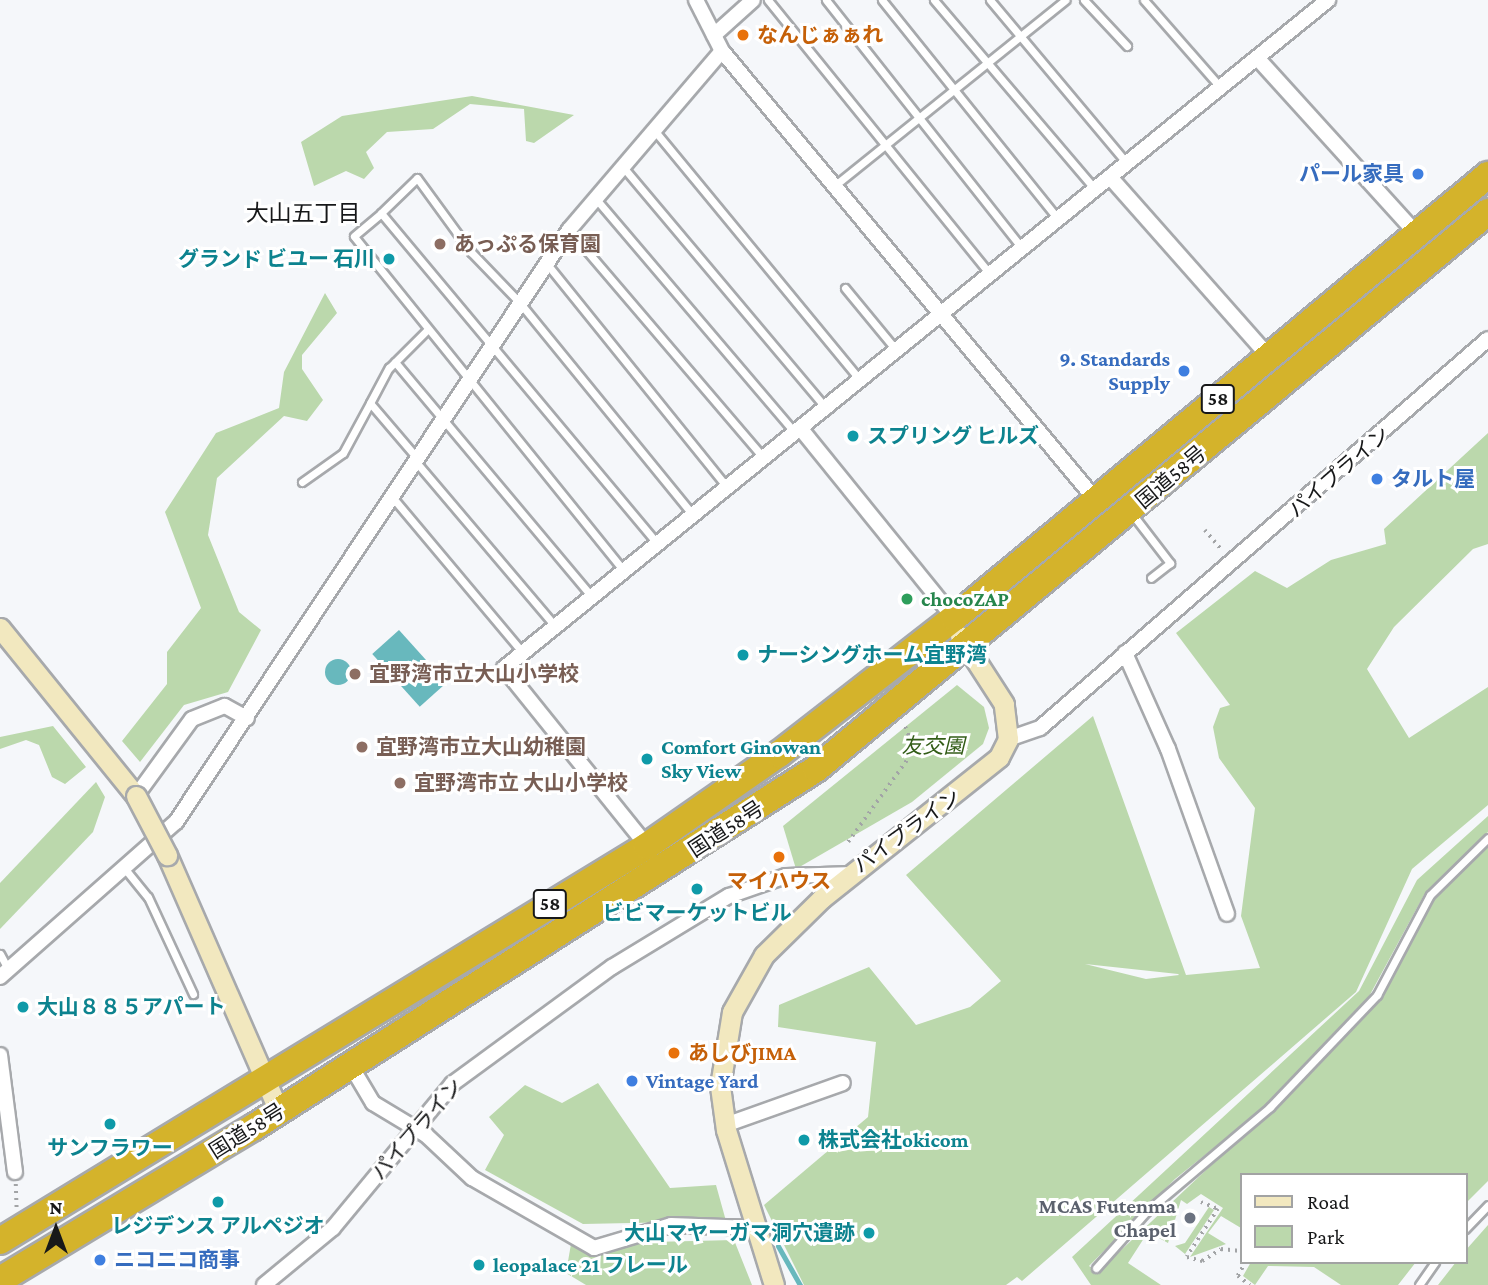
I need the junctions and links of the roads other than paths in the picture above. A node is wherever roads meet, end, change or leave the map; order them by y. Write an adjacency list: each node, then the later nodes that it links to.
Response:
1 (696, 0): 12 (street)
2 (753, 0): 12 (street)
3 (768, 0): 22 (lane)
4 (826, 0): 20 (lane)
5 (882, 0): 19 (lane)
6 (934, 0): 17 (lane)
7 (990, 0): 13 (lane)
8 (1065, 0): 13 (lane)
9 (1084, 0): 14 (lane)
10 (1144, 0): 18 (lane)
11 (1328, 0): 16 (street)
12 (715, 34): 15 (street)
13 (1019, 35): 17 (lane); 23 (lane)
14 (1126, 46)
15 (722, 51): 21 (street); 27 (street)
16 (1259, 60): 18 (street); 34 (street)
17 (986, 63): 19 (lane); 28 (lane)
18 (1221, 88): 23 (street)
19 (954, 89): 20 (lane); 32 (lane)
20 (921, 116): 22 (lane); 35 (lane)
21 (654, 130): 24 (street); 48 (lane)
22 (887, 143): 27 (lane); 37 (lane)
23 (1127, 163): 26 (street)
24 (623, 167): 29 (street); 50 (lane)
25 (1488, 175): 34 (highway, 国道58号 / 58)
26 (1110, 177): 28 (street); 45 (street)
27 (834, 186): 40 (street)
28 (1095, 189): 32 (street)
29 (596, 198): 33 (street); 52 (lane)
30 (1488, 212): 59 (highway, 国道58号 / 58)
31 (381, 213): 39 (lane); 41 (lane); 43 (lane)
32 (1058, 219): 35 (street)
33 (569, 230): 36 (street); 53 (lane)
34 (1417, 234): 45 (highway, 国道58号 / 58)
35 (1021, 247): 37 (street)
36 (546, 264): 39 (street); 56 (lane)
37 (989, 273): 40 (street)
38 (845, 288): 44 (lane)
39 (520, 303): 43 (street); 60 (lane)
40 (940, 313): 44 (street); 58 (street)
41 (428, 329): 46 (lane); 47 (lane)
42 (1488, 340): 69 (street, パイプライン)
43 (494, 343): 47 (street); 61 (lane)
44 (898, 352): 48 (street)
45 (1269, 357): 58 (highway, 国道58号 / 58)
46 (395, 362): 49 (lane); 51 (lane)
47 (469, 382): 51 (street); 62 (lane)
48 (862, 382): 50 (street)
49 (370, 403): 54 (lane); 55 (lane)
50 (827, 409): 52 (street)
51 (444, 419): 54 (street); 64 (lane)
52 (798, 431): 53 (street); 65 (street)
53 (763, 457): 56 (street)
54 (417, 460): 57 (street); 66 (lane)
55 (302, 482)
56 (727, 487): 60 (street)
57 (393, 498): 70 (lane); 71 (street)
58 (1095, 499): 65 (highway, 国道58号 / 58)
59 (1130, 512): 63 (lane); 68 (highway, 国道58号 / 58)
60 (693, 515): 61 (street)
61 (659, 545): 62 (street)
62 (624, 572): 64 (street)
63 (1151, 578)
64 (592, 597): 66 (street)
65 (951, 620): 68 (street); 75 (highway, 国道58号 / 58)
66 (555, 626): 70 (street)
67 (0, 628): 73 (street)
68 (968, 646): 72 (street); 83 (highway, 国道58号 / 58)
69 (1125, 653): 72 (street, パイプライン); 78 (street)
70 (523, 654): 75 (street)
71 (247, 718): 73 (street); 76 (street)
72 (1008, 739): 77 (street, パイプライン)
73 (136, 796): 84 (street, bridge)
74 (1488, 838): 95 (lane)
75 (647, 846): 84 (highway, 国道58号 / 58)
76 (124, 869): 80 (street); 81 (lane)
77 (856, 874): 87 (street); 88 (street, パイプライン)
78 (1227, 914)
79 (0, 954): 80 (lane)
80 (4, 973)
81 (193, 994)
82 (0, 1055): 89 (street)
83 (351, 1066): 86 (highway, 国道58号 / 58); 88 (street)
84 (264, 1080): 86 (street); 93 (highway, 国道58号 / 58)
85 (843, 1083): 87 (street)
86 (279, 1111): 96 (highway, 国道58号 / 58)
87 (725, 1125): 92 (street)
88 (414, 1127): 92 (street); 97 (street, パイプライン)
89 (15, 1172)
90 (1488, 1205): 91 (lane)
91 (1467, 1227)
92 (753, 1228): 98 (street)
93 (0, 1241)
94 (1434, 1264): 99 (lane)
95 (1096, 1268)
96 (0, 1280)
97 (264, 1285)
98 (774, 1285)
99 (1419, 1285)

